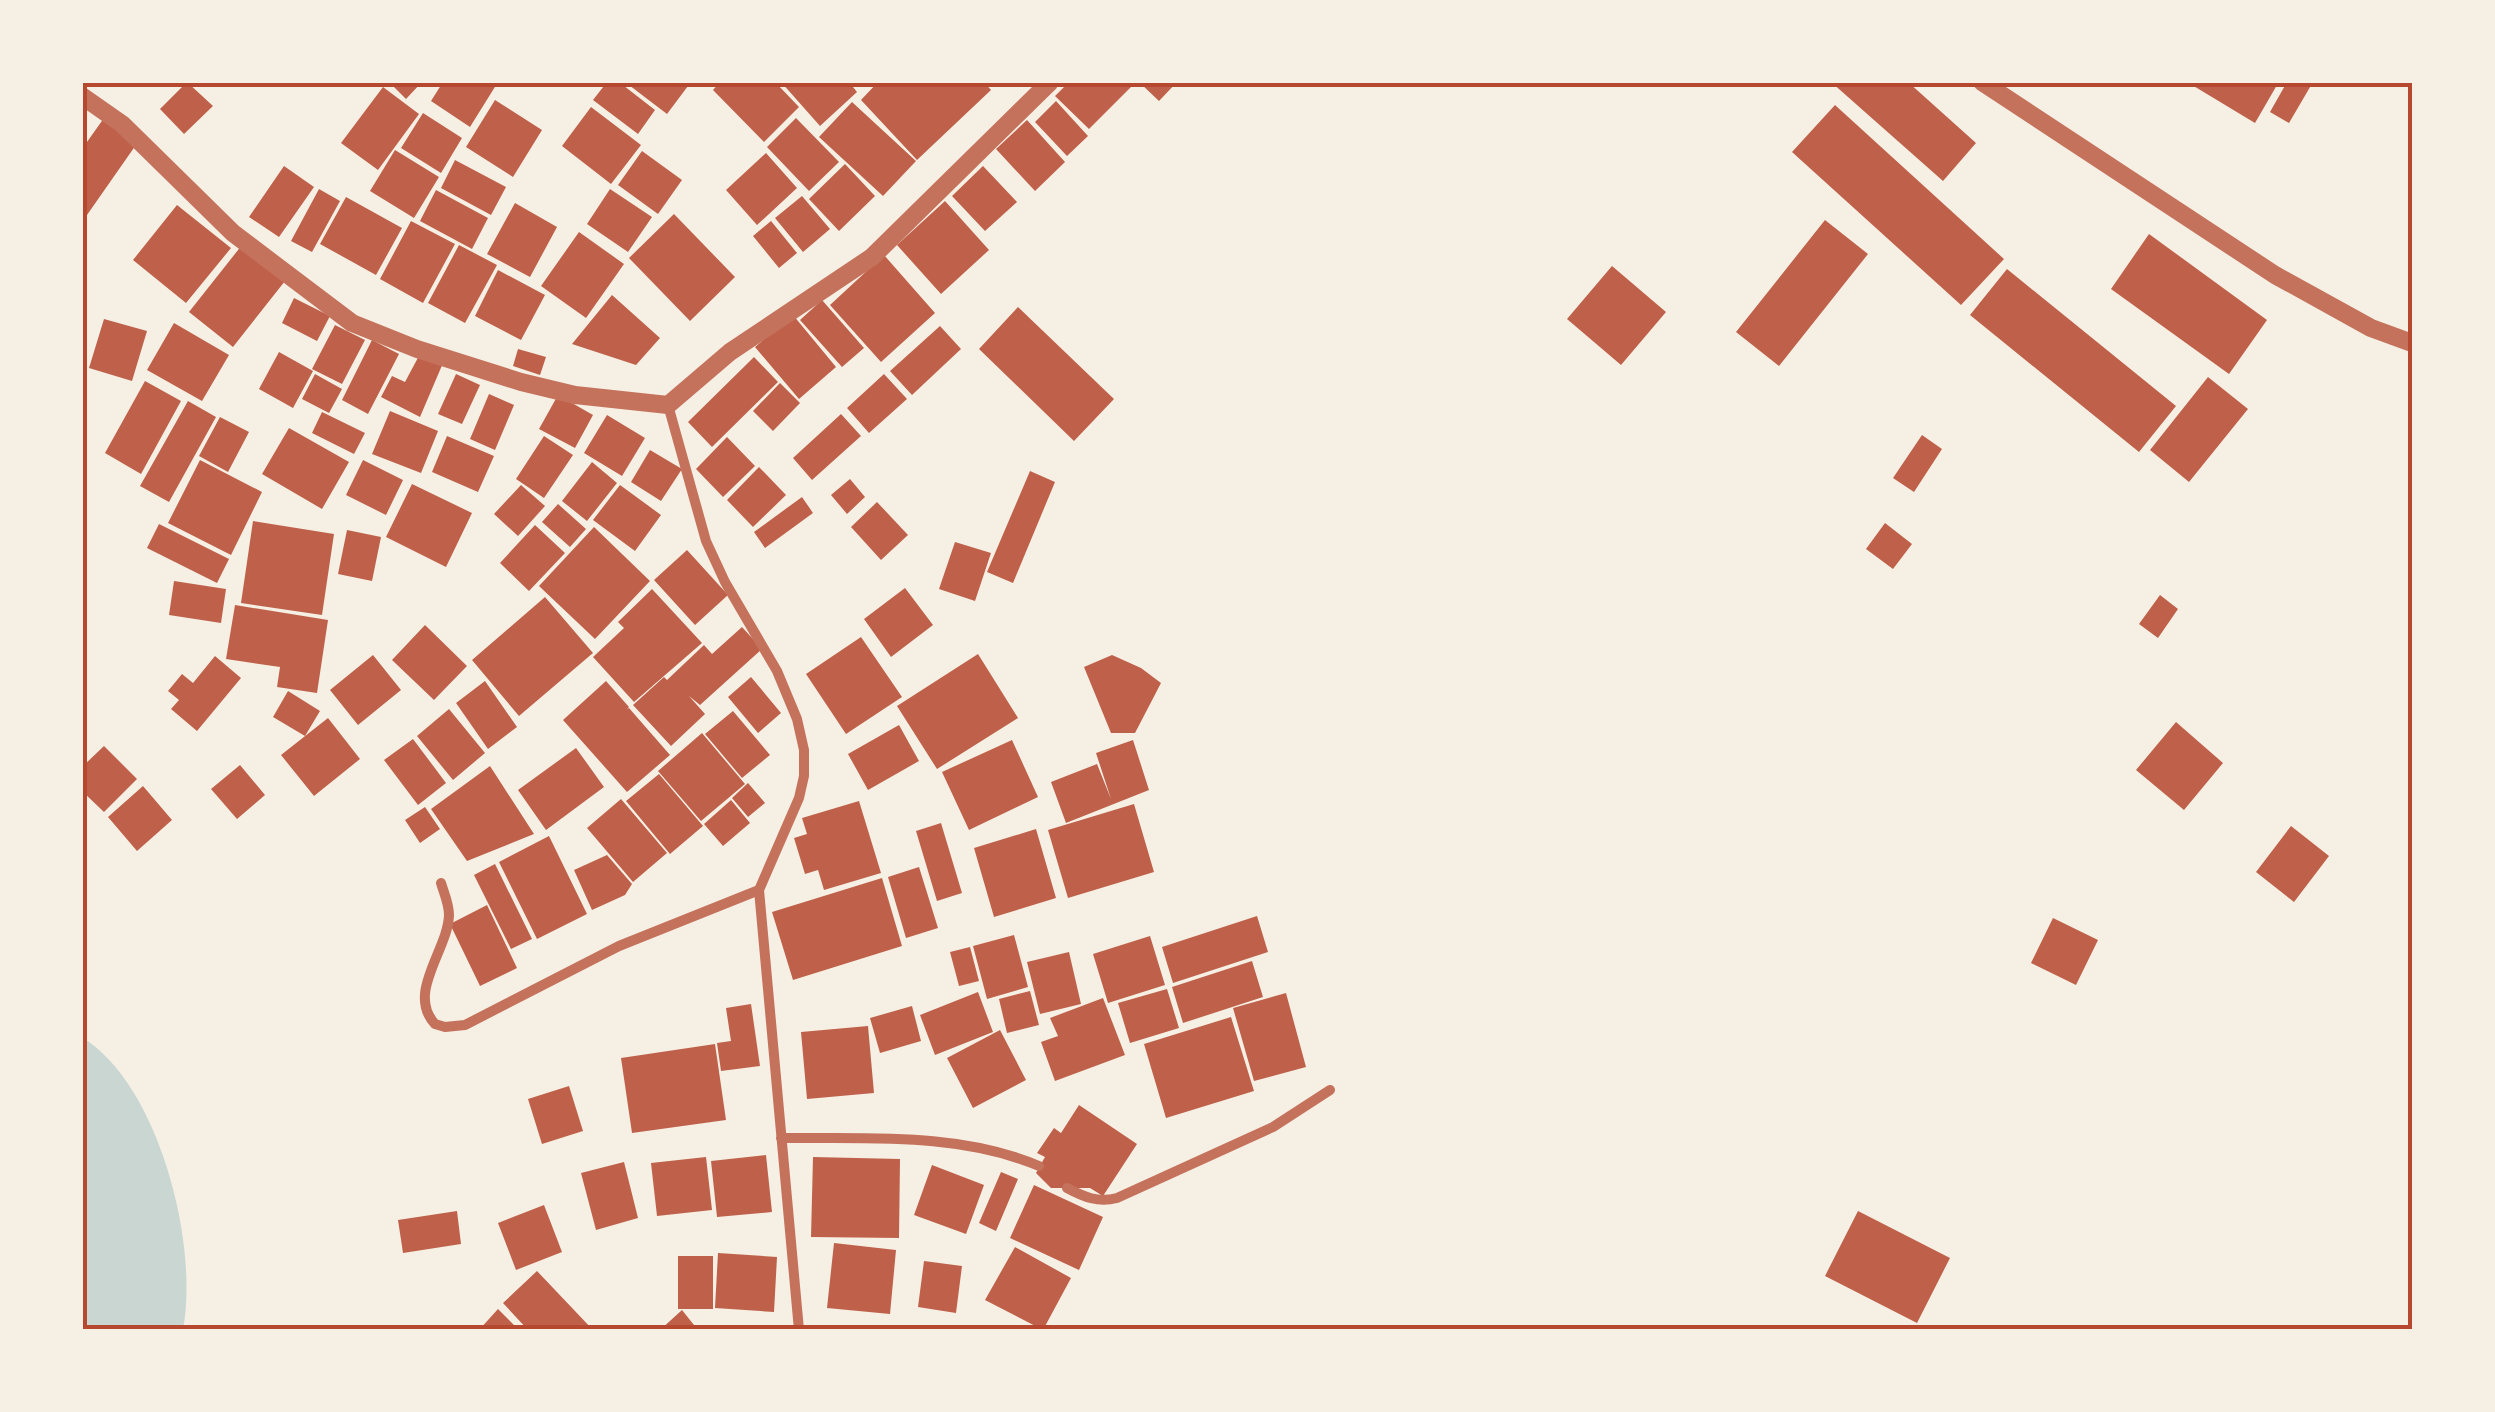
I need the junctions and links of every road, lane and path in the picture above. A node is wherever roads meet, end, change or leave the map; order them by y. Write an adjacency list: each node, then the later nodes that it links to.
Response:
1 (1050, 82): 5 (street)
2 (1982, 82): 4 (street)
3 (82, 96): 5 (street)
4 (2412, 343)
5 (668, 405): 7 (street)
6 (441, 883): 7 (street)
7 (759, 890): 9 (street)
8 (1330, 1090): 11 (street)
9 (781, 1138): 10 (street); 12 (street)
10 (1040, 1166)
11 (1067, 1188)
12 (799, 1330)

